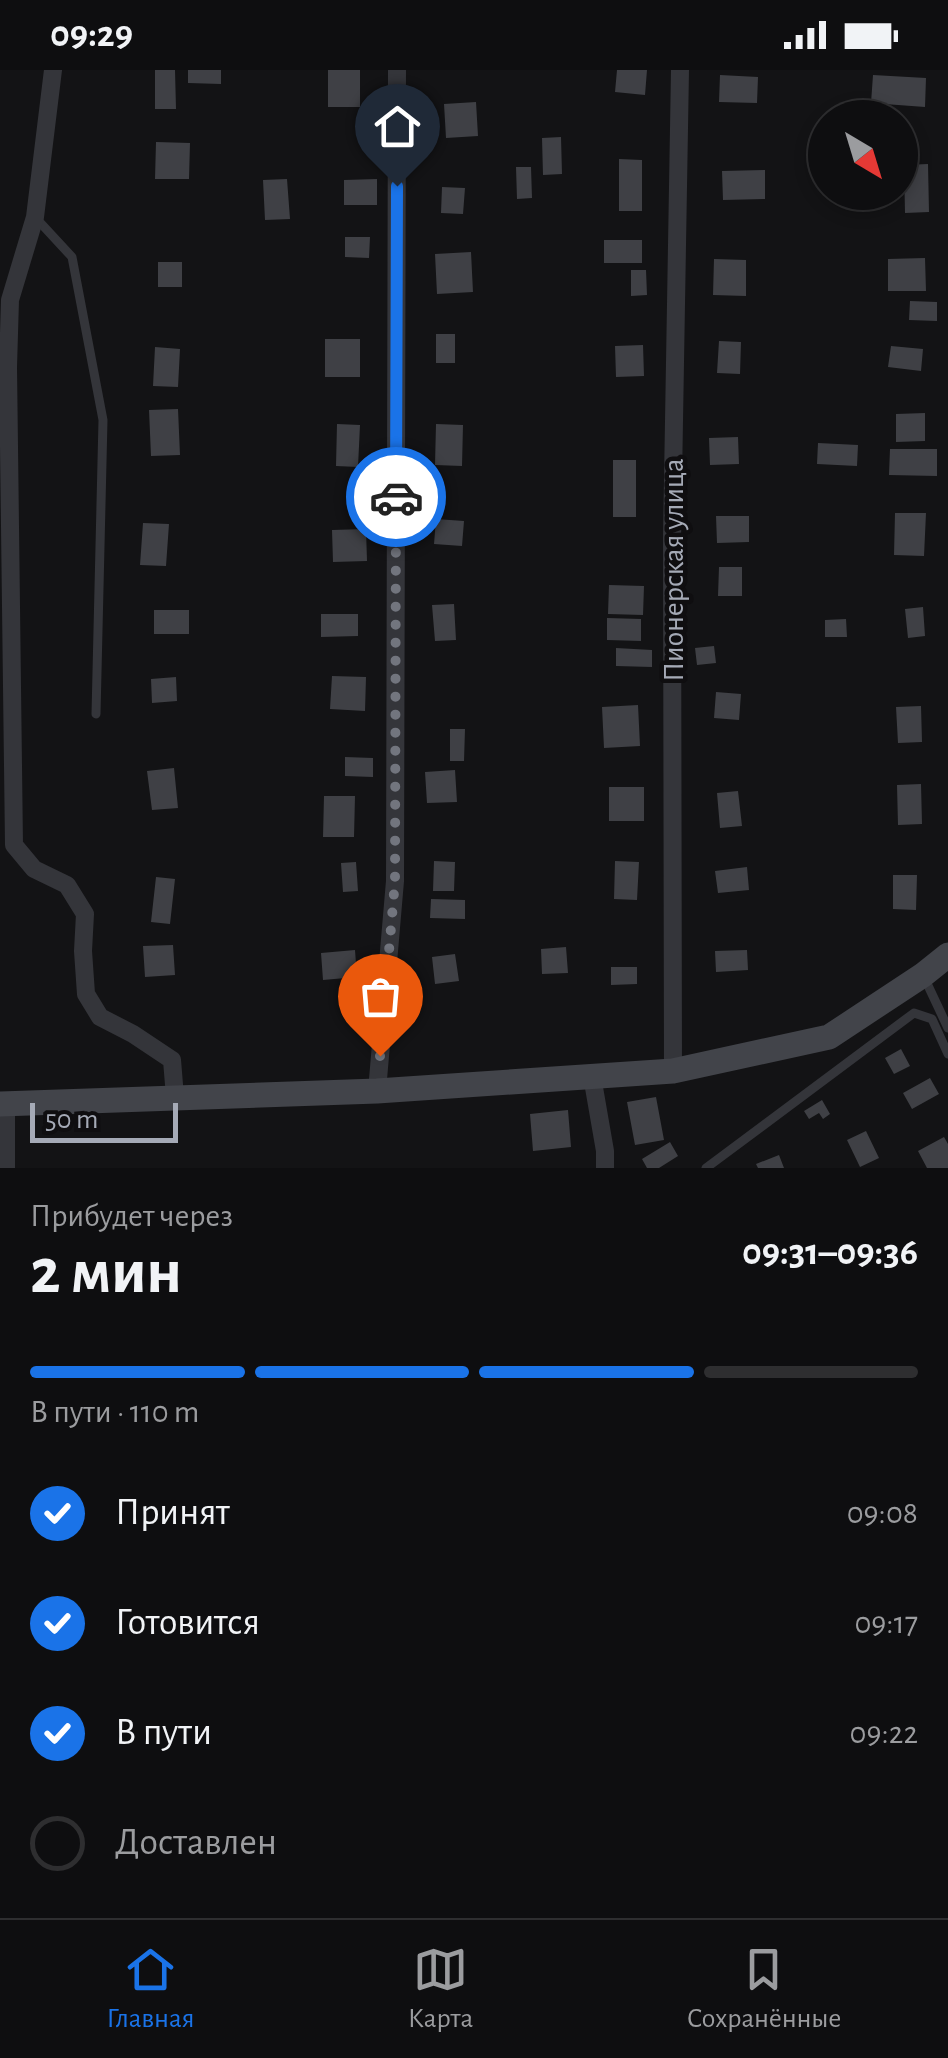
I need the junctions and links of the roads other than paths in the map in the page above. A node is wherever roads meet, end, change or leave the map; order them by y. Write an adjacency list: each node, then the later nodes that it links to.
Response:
1 (53, 70): 4 (street)
2 (398, 70): 12 (street)
3 (680, 70): 10 (street, Пионерская улица)
4 (35, 218): 5 (lane); 13 (street)
5 (96, 714)
6 (948, 955): 7 (street)
7 (923, 975): 8 (lane); 10 (street)
8 (948, 1028)
9 (948, 1054): 15 (lane)
10 (673, 1071): 11 (street)
11 (592, 1076): 12 (street); 17 (street)
12 (377, 1090): 13 (street)
13 (175, 1097): 14 (street)
14 (3, 1104): 16 (street)
15 (721, 1163): 18 (lane)
16 (6, 1168)
17 (605, 1168)
18 (706, 1168)

